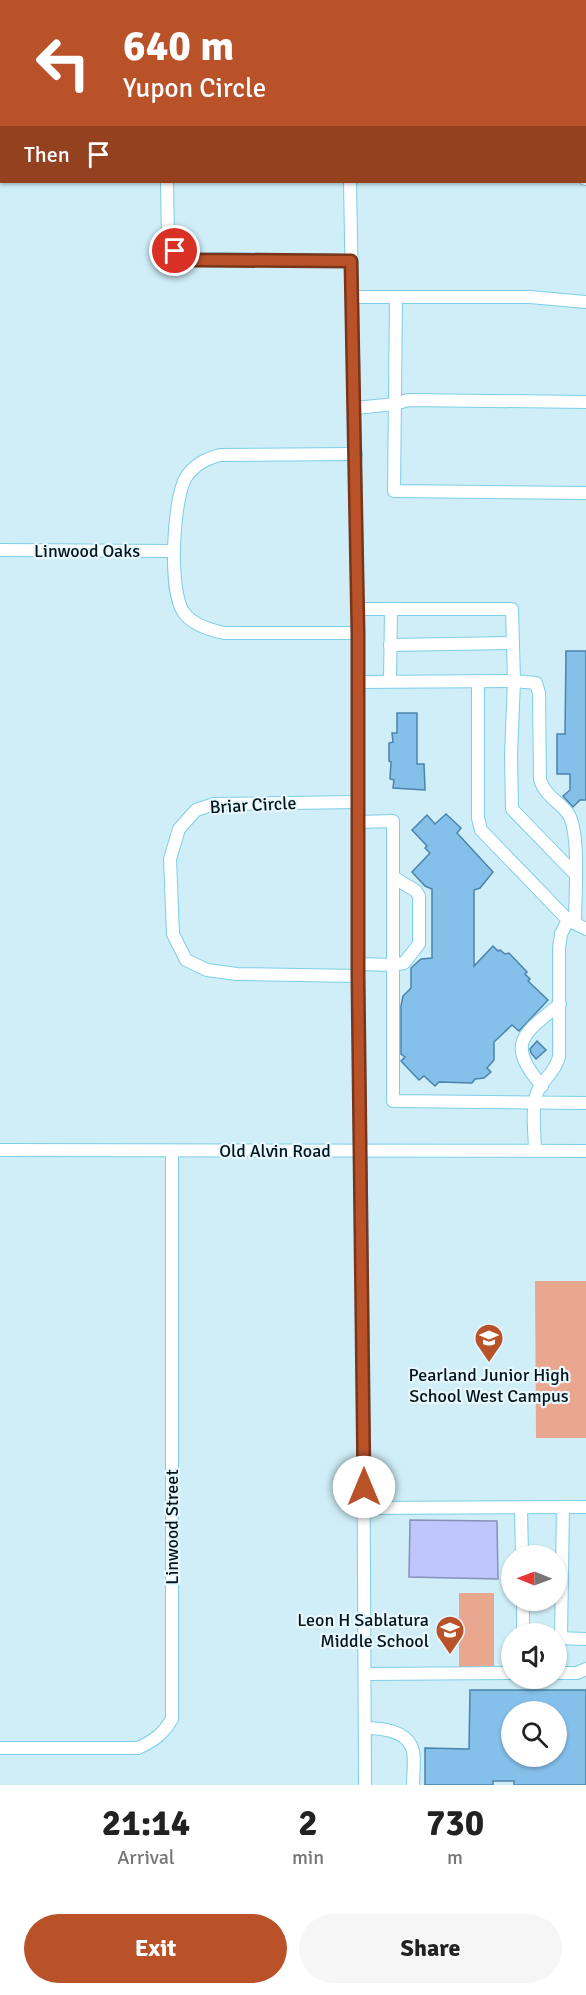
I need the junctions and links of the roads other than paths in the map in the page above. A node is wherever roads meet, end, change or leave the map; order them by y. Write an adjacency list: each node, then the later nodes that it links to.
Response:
1 (167, 183): 3 (street)
2 (350, 183): 3 (street)
3 (351, 261): 4 (street)
4 (352, 297): 5 (street); 9 (street)
5 (396, 297): 6 (street); 8 (street)
6 (586, 302)
7 (586, 402): 8 (street)
8 (395, 404): 9 (street); 11 (street)
9 (355, 408): 10 (street)
10 (356, 454): 13 (street); 14 (street)
11 (586, 493)
12 (0, 550): 13 (street, Linwood Oaks)
13 (173, 551): 16 (street)
14 (357, 609): 15 (street); 16 (street)
15 (391, 609): 17 (street); 18 (street)
16 (358, 633): 22 (street)
17 (513, 643): 18 (street); 21 (street)
18 (390, 645): 19 (street)
19 (390, 681): 20 (street); 22 (street)
20 (478, 681): 21 (street); 27 (street)
21 (514, 681): 25 (street); 25 (street)
22 (358, 682): 23 (street)
23 (358, 802): 24 (street); 29 (street, Briar Circle)
24 (358, 822): 26 (street); 29 (street)
25 (576, 875): 27 (street)
26 (393, 877): 28 (street); 28 (street)
27 (576, 924): 30 (street)
28 (392, 965): 29 (street, Briar Circle); 32 (street)
29 (358, 970): 35 (street)
30 (560, 1004): 31 (street); 31 (street)
31 (542, 1086): 32 (street)
32 (535, 1102): 33 (street); 37 (street)
33 (586, 1103)
34 (0, 1150): 36 (street, Old Alvin Road)
35 (360, 1150): 36 (street, Old Alvin Road); 37 (street, Old Alvin Road); 41 (street)
36 (172, 1151): 52 (street, Linwood Street)
37 (535, 1151): 38 (street, Old Alvin Road)
38 (586, 1151)
39 (563, 1507): 40 (street); 42 (street); 44 (street)
40 (586, 1507)
41 (364, 1508): 42 (street); 50 (street)
42 (521, 1508): 43 (street)
43 (522, 1545)
44 (559, 1623)
45 (567, 1638): 46 (street)
46 (586, 1639)
47 (586, 1669): 49 (street)
48 (501, 1673): 50 (street)
49 (567, 1673)
50 (365, 1674): 51 (street)
51 (365, 1728): 53 (street); 54 (street)
52 (0, 1748)
53 (365, 1785)
54 (413, 1785)

